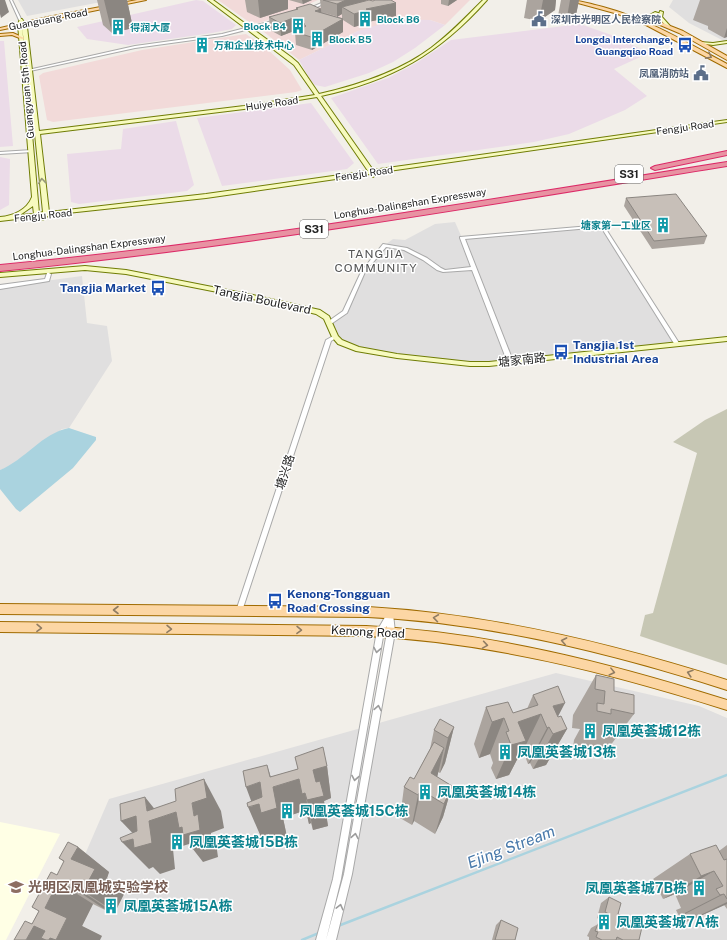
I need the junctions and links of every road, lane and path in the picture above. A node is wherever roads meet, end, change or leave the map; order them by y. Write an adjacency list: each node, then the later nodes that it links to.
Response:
1 (11, 0): 16 (street)
2 (132, 0): 16 (main road, Guanguang Road)
3 (144, 0): 16 (main road, Guanguang Road)
4 (210, 0): 20 (street)
5 (330, 0): 10 (street)
6 (479, 0): 30 (street, Huiye Road)
7 (485, 0): 30 (street, Huiye Road)
8 (569, 0): 15 (main road)
9 (587, 0): 13 (main road)
10 (308, 10)
11 (661, 12): 18 (street)
12 (656, 13): 13 (street)
13 (649, 18): 15 (street); 18 (main road)
14 (280, 20): 20 (street)
15 (641, 21): 28 (main road, one-way to 28)
16 (22, 22): 17 (main road, Guanguang Road); 19 (main road, Guanguang Road); 22 (street, Guangyuan 5th Road); 29 (street, Guangyuan 5th Road)
17 (0, 26)
18 (669, 27): 24 (main road)
19 (0, 29)
20 (248, 29): 29 (street); 30 (street)
21 (0, 35): 22 (main road)
22 (22, 38): 34 (street, Guangyuan 5th Road)
23 (727, 42): 25 (street)
24 (700, 43): 25 (street); 26 (main road)
25 (720, 44): 26 (street)
26 (714, 51): 27 (main road)
27 (727, 58)
28 (727, 66)
29 (30, 70): 33 (street, Guangyuan 5th Road)
30 (317, 94): 33 (street, Huiye Road); 41 (street)
31 (727, 121): 41 (street, Fengju Road)
32 (727, 124): 41 (street, Fengju Road)
33 (37, 131): 34 (street, Huiye Road); 46 (street, Guangyuan 5th Road, one-way to 33)
34 (30, 132): 35 (street, Guangyuan 5th Road)
35 (32, 151): 36 (street); 45 (street, Guangyuan 5th Road)
36 (0, 153)
37 (727, 153): 42 (highway)
38 (727, 159): 42 (highway, Longhua-Dalingshan Expressway / S31)
39 (727, 164): 43 (highway, Longhua-Dalingshan Expressway / S31)
40 (727, 171): 43 (highway)
41 (372, 174): 46 (street, Fengju Road)
42 (621, 175): 44 (highway, Longhua-Dalingshan Expressway / S31)
43 (602, 184): 44 (highway, Longhua-Dalingshan Expressway / S31)
44 (534, 192): 49 (highway, Longhua-Dalingshan Expressway / S31)
45 (36, 196): 46 (street, Guangyuan 5th Road); 47 (street)
46 (41, 217): 47 (street, Fengju Road); 48 (street, Fengju Road)
47 (0, 219)
48 (0, 223)
49 (97, 255): 50 (highway, Longhua-Dalingshan Expressway / S31); 51 (highway, Longhua-Dalingshan Expressway / S31)
50 (0, 262)
51 (0, 268)
52 (474, 268): 56 (street); 59 (street); 60 (street)
53 (49, 274): 54 (street, Tangjia Boulevard); 55 (street); 56 (street, Tangjia Boulevard)
54 (0, 277): 56 (street, Tangjia Boulevard)
55 (0, 287)
56 (329, 323): 57 (street)
57 (335, 337): 60 (street, 塘家南路); 62 (street, 塘兴路)
58 (727, 339): 59 (street, 塘家南路)
59 (677, 344): 60 (street, 塘家南路)
60 (510, 362)
61 (0, 609): 62 (main road, Kenong Road, one-way to 61)
62 (239, 611): 63 (main road, Kenong Road)
63 (390, 614): 65 (street); 66 (main road, Kenong Road, one-way to 63)
64 (0, 627): 65 (main road, Kenong Road, one-way to 65)
65 (386, 632): 67 (main road, Kenong Road, one-way to 67); 68 (street, one-way to 68); 69 (street, one-way to 65)
66 (727, 685)
67 (727, 705)
68 (320, 940)
69 (332, 940)

